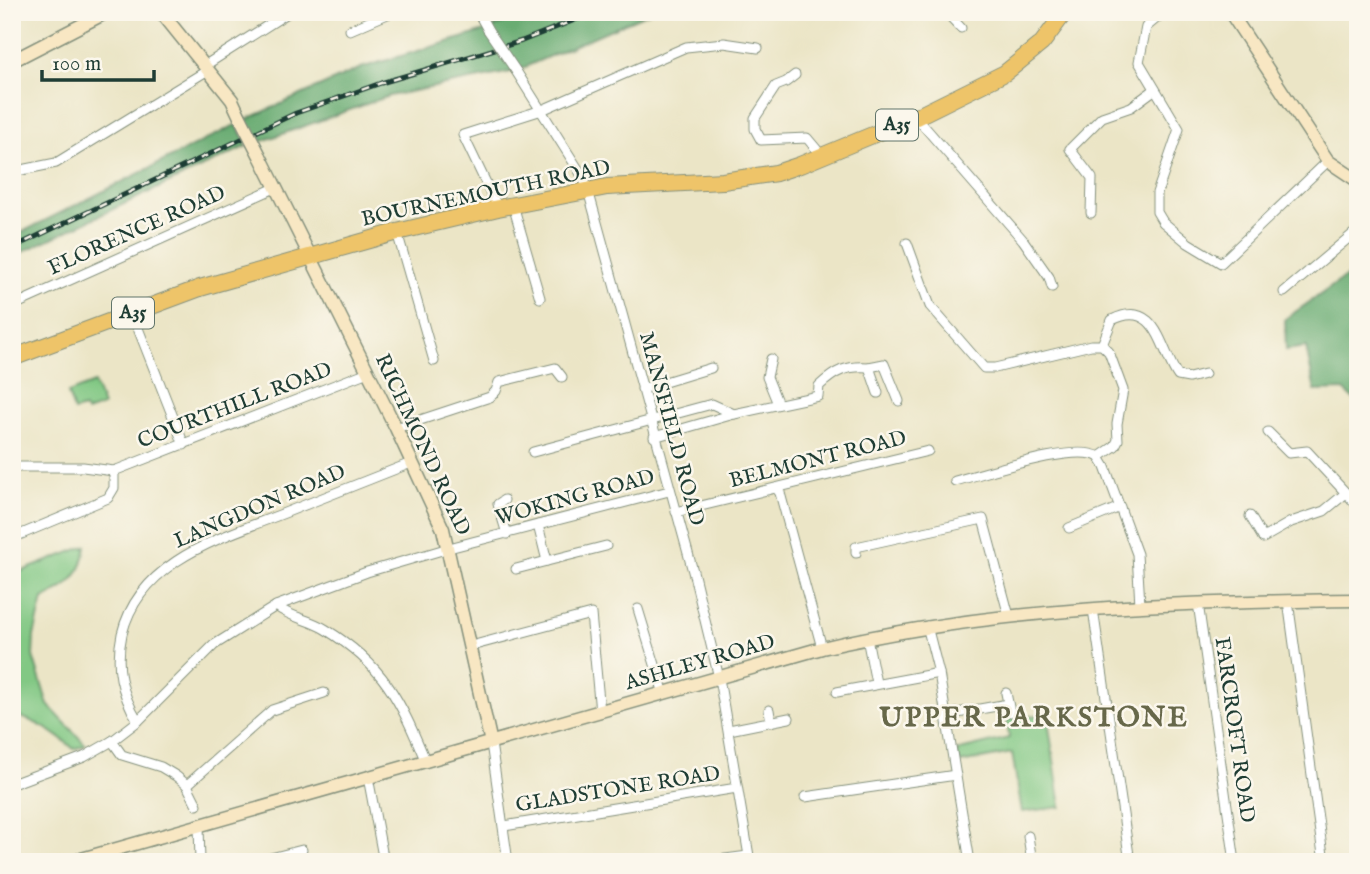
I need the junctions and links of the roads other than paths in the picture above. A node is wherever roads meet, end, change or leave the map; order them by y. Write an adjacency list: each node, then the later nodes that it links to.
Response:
1 (107, 12): 13 (main road)
2 (160, 12): 14 (main road, RICHMOND ROAD)
3 (289, 12): 14 (street)
4 (392, 12): 11 (street)
5 (478, 12): 17 (street, MANSFIELD ROAD, bridge)
6 (946, 12): 10 (street)
7 (1065, 12): 18 (highway, BOURNEMOUTH ROAD / A35)
8 (1164, 12): 16 (street)
9 (1230, 12): 22 (main road)
10 (961, 28)
11 (350, 30)
12 (758, 48): 17 (street)
13 (12, 61)
14 (206, 68): 23 (street); 25 (main road, RICHMOND ROAD, bridge)
15 (795, 75): 21 (street)
16 (1154, 90): 20 (street); 22 (street)
17 (542, 110): 26 (street, MANSFIELD ROAD); 27 (street)
18 (916, 117): 21 (highway, BOURNEMOUTH ROAD / A35); 33 (street)
19 (1061, 142): 20 (street)
20 (1070, 149): 28 (street)
21 (823, 157): 26 (highway, BOURNEMOUTH ROAD / A35)
22 (1328, 161): 24 (main road)
23 (12, 172)
24 (1358, 181)
25 (275, 188): 32 (main road, RICHMOND ROAD); 36 (street, FLORENCE ROAD)
26 (588, 190): 27 (highway, BOURNEMOUTH ROAD / A35); 47 (street, MANSFIELD ROAD)
27 (505, 207): 30 (highway, BOURNEMOUTH ROAD / A35); 35 (street)
28 (1091, 213)
29 (1358, 230): 34 (street)
30 (397, 232): 32 (highway, BOURNEMOUTH ROAD / A35); 41 (street)
31 (907, 243): 38 (street)
32 (309, 256): 37 (highway, BOURNEMOUTH ROAD / A35); 44 (main road, RICHMOND ROAD)
33 (1052, 287)
34 (1284, 292)
35 (540, 298)
36 (12, 306)
37 (132, 313): 39 (highway, BOURNEMOUTH ROAD / A35); 56 (street)
38 (1102, 345): 45 (street); 59 (street)
39 (12, 358)
40 (771, 359): 50 (street)
41 (433, 360)
42 (869, 367): 48 (street); 49 (street); 50 (street)
43 (711, 368): 47 (street)
44 (368, 372): 53 (main road, RICHMOND ROAD); 56 (street, COURTHILL ROAD)
45 (1205, 374)
46 (562, 377): 53 (street)
47 (642, 389): 52 (street, MANSFIELD ROAD)
48 (878, 393)
49 (899, 401)
50 (778, 404): 51 (street)
51 (734, 414): 52 (street); 55 (street)
52 (650, 420): 55 (street, MANSFIELD ROAD); 58 (street)
53 (396, 428): 60 (main road, RICHMOND ROAD)
54 (1268, 432): 66 (street)
55 (654, 437): 65 (street, MANSFIELD ROAD)
56 (184, 445): 62 (street, COURTHILL ROAD)
57 (928, 451): 64 (street, BELMONT ROAD)
58 (533, 452)
59 (1099, 457): 63 (street); 69 (street)
60 (411, 463): 78 (main road, RICHMOND ROAD); 104 (street, LANGDON ROAD)
61 (12, 467): 62 (street)
62 (114, 471): 75 (street)
63 (955, 481)
64 (777, 489): 70 (street, BELMONT ROAD); 92 (street)
65 (669, 491): 70 (street, MANSFIELD ROAD); 72 (street, WOKING ROAD)
66 (1346, 493): 68 (street); 71 (street)
67 (504, 500): 74 (street)
68 (1358, 506)
69 (1120, 507): 73 (street); 84 (street)
70 (676, 512): 94 (street, MANSFIELD ROAD)
71 (1250, 516)
72 (538, 525): 74 (street, WOKING ROAD); 79 (street)
73 (1069, 528)
74 (507, 534): 78 (street, WOKING ROAD)
75 (12, 538)
76 (606, 546): 79 (street)
77 (855, 547): 88 (street)
78 (449, 548): 85 (street, WOKING ROAD); 91 (main road, RICHMOND ROAD)
79 (547, 561): 80 (street)
80 (516, 569)
81 (1358, 600): 82 (main road, ASHLEY ROAD)
82 (1289, 601): 83 (main road, ASHLEY ROAD); 124 (street)
83 (1199, 603): 84 (main road, ASHLEY ROAD); 134 (street, FARCROFT ROAD)
84 (1140, 605): 87 (main road, ASHLEY ROAD)
85 (276, 606): 104 (street, WOKING ROAD); 109 (street)
86 (638, 608): 99 (street)
87 (1093, 609): 88 (main road, ASHLEY ROAD); 133 (street)
88 (1009, 616): 89 (main road, ASHLEY ROAD)
89 (927, 626): 90 (main road, ASHLEY ROAD); 93 (street)
90 (867, 638): 92 (main road, ASHLEY ROAD); 95 (street)
91 (471, 646): 101 (street); 108 (main road, RICHMOND ROAD)
92 (822, 648): 94 (main road, ASHLEY ROAD)
93 (939, 673): 95 (street); 102 (street)
94 (719, 678): 99 (main road, ASHLEY ROAD); 106 (street, MANSFIELD ROAD)
95 (876, 683): 96 (street)
96 (837, 692)
97 (1006, 693): 102 (street)
98 (324, 694): 113 (street)
99 (664, 694): 101 (main road, ASHLEY ROAD)
100 (769, 710): 105 (street)
101 (600, 712): 108 (main road, ASHLEY ROAD)
102 (946, 715): 110 (street)
103 (789, 718): 105 (street)
104 (138, 721): 107 (street, WOKING ROAD)
105 (771, 722): 106 (street)
106 (729, 730): 114 (street, MANSFIELD ROAD)
107 (112, 741): 112 (street, WOKING ROAD); 113 (street)
108 (491, 743): 109 (main road, ASHLEY ROAD); 118 (street)
109 (426, 762): 111 (main road, ASHLEY ROAD)
110 (956, 775): 115 (street); 131 (street)
111 (368, 777): 117 (main road, ASHLEY ROAD); 128 (street)
112 (12, 784)
113 (187, 785): 116 (street)
114 (737, 788): 118 (street, GLADSTONE ROAD); 123 (street, MANSFIELD ROAD)
115 (805, 797)
116 (197, 805)
117 (199, 825): 125 (main road, ASHLEY ROAD); 126 (street)
118 (503, 826): 129 (street)
119 (1028, 836): 132 (street)
120 (302, 850): 122 (street)
121 (1358, 857): 124 (street)
122 (277, 859): 127 (street)
123 (749, 859): 130 (street)
124 (1324, 861): 135 (street)
125 (71, 862)
126 (200, 862)
127 (255, 862)
128 (384, 862)
129 (508, 862)
130 (703, 862)
131 (970, 862)
132 (1032, 862)
133 (1130, 862)
134 (1235, 862)
135 (1317, 862)

